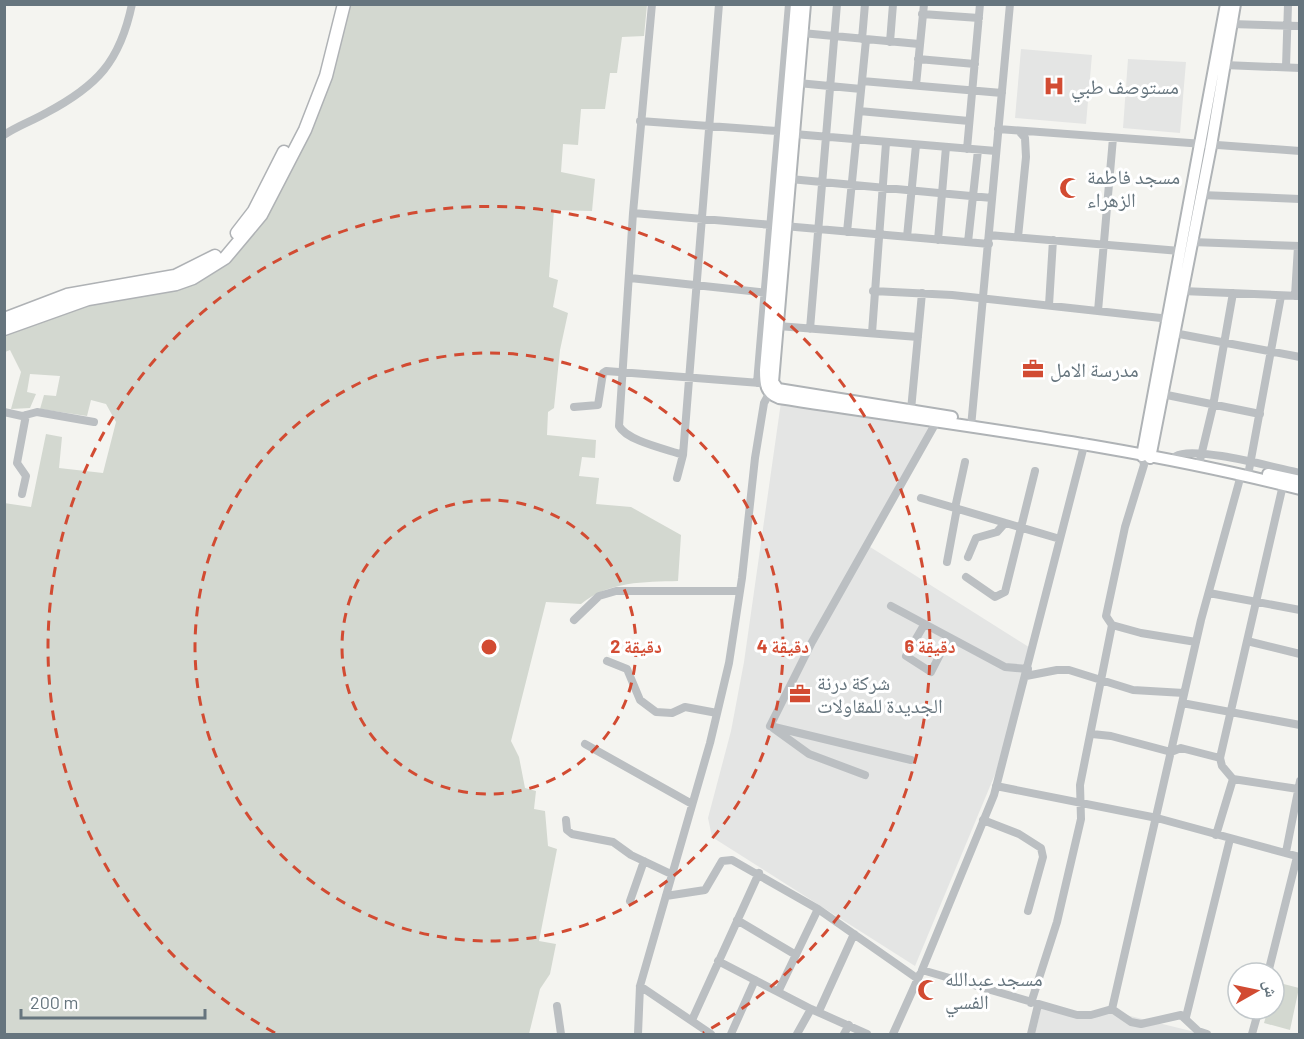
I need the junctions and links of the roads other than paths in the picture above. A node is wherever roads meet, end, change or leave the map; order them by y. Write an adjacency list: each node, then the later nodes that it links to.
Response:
1 (132, 4): 47 (street)
2 (336, 4): 98 (highway)
3 (344, 4): 101 (highway)
4 (652, 4): 40 (street)
5 (719, 4): 42 (street)
6 (789, 4): 44 (street)
7 (796, 4): 71 (main road)
8 (805, 4): 23 (main road)
9 (837, 4): 24 (street)
10 (865, 4): 25 (street)
11 (893, 4): 26 (street)
12 (924, 4): 18 (street)
13 (980, 4): 19 (street)
14 (1010, 4): 38 (street)
15 (1226, 4): 53 (main road)
16 (1235, 4): 20 (main road)
17 (1288, 4): 21 (street)
18 (922, 14): 19 (street); 27 (street)
19 (979, 18): 29 (street)
20 (1231, 24): 21 (street); 30 (main road)
21 (1287, 25): 22 (street); 31 (street)
22 (1299, 26)
23 (802, 33): 24 (street); 33 (main road)
24 (834, 37): 25 (street); 36 (street)
25 (864, 39): 26 (street); 34 (street)
26 (890, 42): 27 (street)
27 (919, 44): 28 (street)
28 (918, 59): 29 (street); 35 (street)
29 (975, 64): 37 (street)
30 (1224, 65): 31 (street); 53 (main road)
31 (1286, 67): 32 (street)
32 (1299, 68)
33 (798, 83): 36 (street); 46 (main road)
34 (861, 85): 35 (street); 36 (street); 39 (street)
35 (916, 85): 37 (street)
36 (831, 86): 48 (street)
37 (973, 90): 38 (street); 41 (street)
38 (1002, 93): 43 (street)
39 (859, 111): 41 (street); 50 (street)
40 (640, 121): 42 (street); 69 (street)
41 (969, 121): 55 (street)
42 (709, 127): 44 (street); 70 (street)
43 (998, 129): 45 (street); 58 (street)
44 (777, 130): 71 (street)
45 (1019, 131): 49 (street); 77 (street)
46 (794, 134): 48 (street); 59 (main road)
47 (4, 135)
48 (827, 137): 50 (street); 60 (street)
49 (1113, 138): 53 (street); 83 (street)
50 (857, 140): 51 (street); 61 (street)
51 (885, 143): 52 (street); 62 (street)
52 (916, 145): 54 (street); 63 (street)
53 (1206, 146): 57 (street); 65 (main road); 85 (main road)
54 (946, 147): 55 (street); 64 (street)
55 (967, 149): 56 (street)
56 (978, 150): 58 (street); 66 (street)
57 (1299, 151)
58 (996, 152): 67 (street)
59 (790, 179): 60 (street); 71 (main road)
60 (824, 184): 61 (street); 72 (street)
61 (853, 186): 62 (street); 73 (street)
62 (881, 188): 63 (street); 74 (street)
63 (911, 190): 64 (street); 76 (street)
64 (942, 193): 66 (street); 78 (street)
65 (1201, 195): 68 (street); 81 (main road)
66 (972, 196): 67 (street); 80 (street)
67 (992, 198): 75 (street)
68 (1299, 199)
69 (633, 213): 70 (street); 86 (street)
70 (702, 220): 71 (street); 87 (street)
71 (778, 225): 72 (street); 90 (main road); 100 (main road)
72 (819, 230): 73 (street); 102 (street)
73 (847, 232): 74 (street)
74 (877, 235): 76 (street); 88 (street)
75 (989, 235): 77 (street); 82 (street)
76 (907, 237): 78 (street)
77 (1018, 237): 79 (street)
78 (938, 240): 80 (street)
79 (1053, 240): 83 (street); 96 (street)
80 (968, 242): 82 (street)
81 (1192, 242): 84 (street); 89 (main road)
82 (989, 244): 95 (street)
83 (1103, 244): 85 (street); 97 (street)
84 (1299, 246): 94 (street)
85 (1180, 251): 99 (main road)
86 (630, 278): 87 (street); 109 (street)
87 (696, 287): 90 (street); 110 (street)
88 (873, 291): 91 (street); 103 (street)
89 (1182, 291): 92 (street); 99 (main road)
90 (768, 293): 111 (main road)
91 (922, 293): 95 (street); 105 (street)
92 (1233, 293): 93 (street); 106 (street)
93 (1281, 296): 94 (street); 107 (street)
94 (1297, 296)
95 (984, 299): 96 (street); 121 (street)
96 (1049, 305): 97 (street)
97 (1098, 311): 99 (street)
98 (4, 319)
99 (1172, 320): 104 (main road); 124 (main road)
100 (778, 326): 102 (street); 111 (main road)
101 (4, 329)
102 (810, 329): 103 (street)
103 (872, 333): 105 (street)
104 (1174, 333): 106 (street); 112 (main road)
105 (918, 337): 115 (street)
106 (1224, 341): 107 (street); 113 (street)
107 (1271, 350): 108 (street); 117 (street)
108 (1299, 357)
109 (622, 371): 110 (street); 114 (street); 123 (street)
110 (688, 377): 111 (street); 123 (street)
111 (767, 385): 115 (main road); 119 (main road); 143 (street)
112 (1162, 394): 113 (street); 124 (main road)
113 (1213, 406): 117 (street); 125 (street)
114 (574, 407)
115 (911, 410): 119 (main road)
116 (4, 412): 118 (street)
117 (1260, 414): 127 (street)
118 (26, 415): 120 (street); 134 (street)
119 (938, 419): 121 (main road); 163 (street)
120 (94, 422)
121 (971, 423): 122 (main road)
122 (1084, 443): 124 (main road); 139 (street)
123 (682, 455): 130 (street)
124 (1146, 456): 125 (main road); 127 (main road); 150 (street)
125 (1201, 457): 127 (main road)
126 (965, 462): 136 (street)
127 (1247, 469): 129 (street); 131 (main road); 132 (main road); 144 (street)
128 (1035, 471): 138 (street)
129 (1299, 473)
130 (677, 478)
131 (1299, 481)
132 (1283, 485): 133 (main road); 145 (street)
133 (1299, 489)
134 (22, 494)
135 (921, 498): 136 (street)
136 (956, 508): 137 (street); 141 (street)
137 (1005, 523): 138 (street); 140 (street)
138 (1021, 528): 139 (street); 142 (street)
139 (1060, 539): 156 (street)
140 (968, 557)
141 (946, 562)
142 (966, 577)
143 (740, 591): 148 (street); 161 (street)
144 (1209, 593): 145 (street); 153 (street)
145 (1256, 602): 147 (street); 152 (street)
146 (891, 606): 149 (street)
147 (1299, 610)
148 (574, 620)
149 (924, 625): 151 (street); 151 (street)
150 (1112, 625): 153 (street); 157 (street)
151 (948, 639): 156 (street)
152 (1247, 640): 154 (street); 160 (street)
153 (1196, 642): 158 (street)
154 (1299, 654)
155 (607, 661): 161 (street)
156 (1027, 673): 157 (street); 172 (street)
157 (1101, 679): 158 (street); 164 (street)
158 (1184, 693): 159 (street)
159 (1182, 703): 160 (street); 166 (street)
160 (1231, 712): 162 (street); 167 (street)
161 (717, 713): 174 (street)
162 (1299, 725)
163 (770, 726): 168 (street); 169 (street)
164 (1092, 734): 166 (street); 173 (street)
165 (585, 744): 174 (street)
166 (1171, 752): 167 (street); 175 (street)
167 (1220, 758): 170 (street)
168 (912, 760)
169 (865, 775)
170 (1233, 780): 171 (street); 178 (street)
171 (1299, 785): 180 (street)
172 (996, 786): 173 (street); 177 (street)
173 (1080, 801): 175 (street); 199 (street)
174 (692, 804): 184 (street)
175 (1157, 818): 178 (street); 201 (street)
176 (566, 820): 182 (street)
177 (983, 820): 188 (street); 194 (street)
178 (1216, 835): 179 (street)
179 (1230, 838): 180 (street); 203 (street)
180 (1286, 852): 181 (street)
181 (1298, 857): 193 (street)
182 (644, 861): 184 (street); 186 (street)
183 (759, 873): 185 (street); 187 (street); 189 (street)
184 (671, 874): 185 (street)
185 (666, 896): 197 (street)
186 (630, 901)
187 (818, 909): 190 (street); 191 (street)
188 (1028, 911)
189 (737, 920): 191 (street); 192 (street)
190 (854, 934): 195 (street); 202 (street)
191 (796, 955): 198 (street)
192 (718, 960): 196 (street); 204 (street)
193 (1271, 961)
194 (922, 970): 195 (street); 199 (street)
195 (918, 979): 213 (street)
196 (755, 980): 198 (street); 209 (street)
197 (640, 986): 204 (street); 207 (street)
198 (778, 992): 202 (street)
199 (1034, 1004): 201 (street); 214 (street)
200 (557, 1006): 206 (street)
201 (1112, 1009): 203 (street)
202 (815, 1010): 205 (street); 210 (street)
203 (1186, 1017): 215 (street)
204 (692, 1020): 208 (street)
205 (849, 1025): 211 (street); 212 (street)
206 (561, 1035)
207 (638, 1035)
208 (711, 1035)
209 (731, 1035)
210 (797, 1035)
211 (844, 1035)
212 (867, 1035)
213 (892, 1035)
214 (1031, 1035)
215 (1207, 1035)

